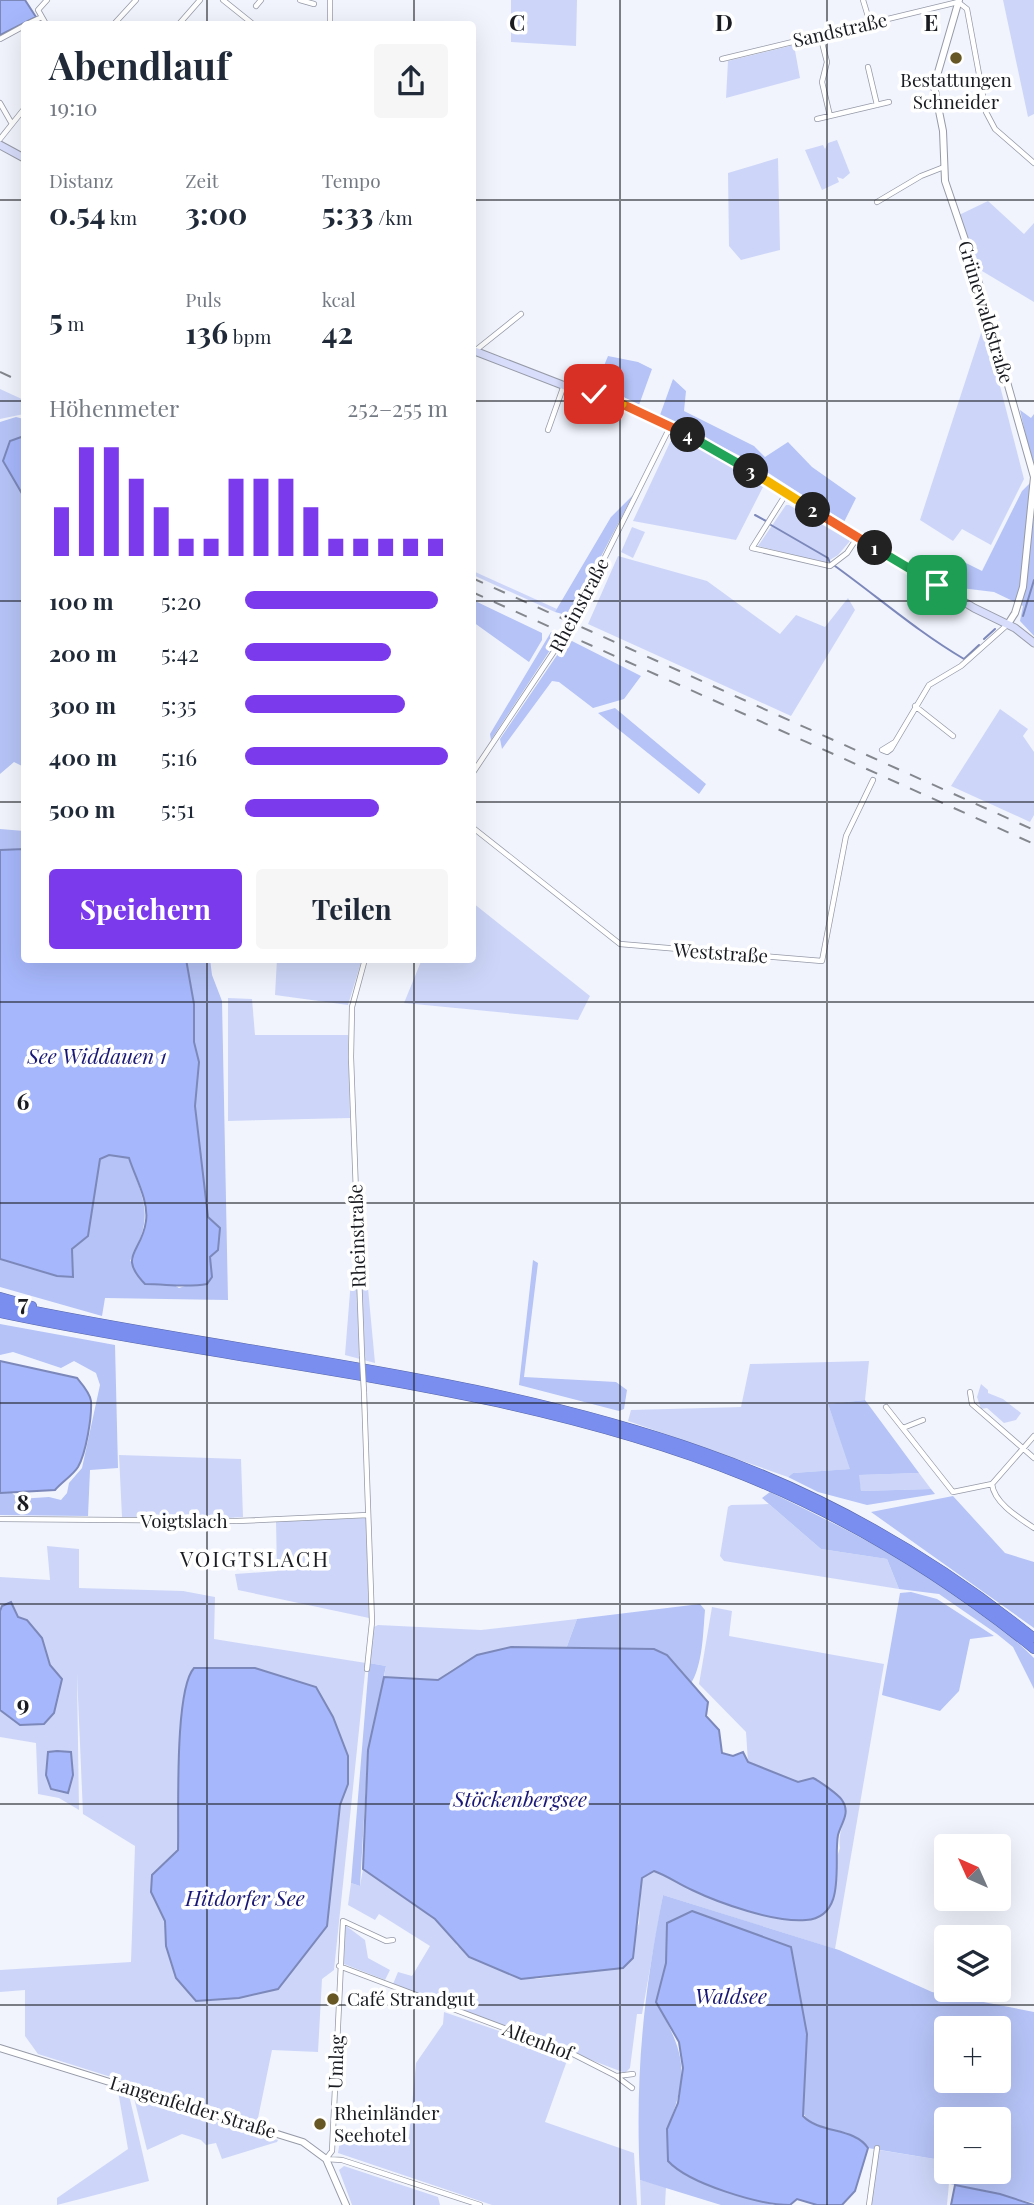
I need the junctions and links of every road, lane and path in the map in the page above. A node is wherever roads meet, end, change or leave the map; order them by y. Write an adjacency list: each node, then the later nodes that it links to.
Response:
1 (47, 0): 12 (street)
2 (136, 0): 15 (street)
3 (200, 0): 16 (street)
4 (261, 0): 11 (street)
5 (300, 0): 10 (street)
6 (330, 0): 18 (street)
7 (863, 0): 19 (street)
8 (226, 1): 17 (street)
9 (959, 1): 19 (street, Sandstraße); 35 (street); 36 (street, Grünewaldstraße)
10 (314, 4)
11 (256, 6)
12 (42, 17): 13 (street); 14 (street)
13 (34, 21)
14 (44, 21)
15 (117, 21)
16 (182, 21)
17 (249, 21)
18 (330, 21)
19 (870, 23): 21 (street, Sandstraße)
20 (21, 28): 22 (street)
21 (820, 35): 23 (street, Sandstraße); 29 (street)
22 (0, 38)
23 (722, 59)
24 (868, 67): 27 (street)
25 (889, 102): 27 (street)
26 (0, 103): 31 (street)
27 (877, 105): 29 (street)
28 (21, 114): 31 (street)
29 (830, 116): 30 (street)
30 (817, 119)
31 (12, 124): 32 (street)
32 (0, 139)
33 (0, 145): 34 (main road)
34 (21, 156)
35 (1034, 163)
36 (944, 167): 37 (street); 46 (street, Grünewaldstraße)
37 (877, 202)
38 (521, 314): 39 (street)
39 (476, 348)
40 (476, 351): 41 (main road)
41 (564, 386): 42 (main road); 43 (street)
42 (670, 427): 44 (main road); 51 (street, Rheinstraße, bridge)
43 (548, 430)
44 (786, 494): 45 (main road); 45 (street)
45 (857, 537): 46 (main road)
46 (1008, 624): 47 (main road); 48 (street)
47 (1034, 643)
48 (915, 706): 49 (street); 50 (street)
49 (953, 736)
50 (895, 742)
51 (476, 768)
52 (873, 780): 53 (street, Weststraße)
53 (476, 830)
54 (364, 963): 68 (street, Rheinstraße, bridge)
55 (0, 1297): 59 (highway)
56 (0, 1304): 59 (highway)
57 (0, 1313): 59 (highway)
58 (0, 1318): 59 (highway)
59 (104, 1330): 71 (highway); 72 (highway)
60 (970, 1392): 65 (street)
61 (887, 1407): 63 (street)
62 (923, 1420): 63 (street)
63 (904, 1428): 67 (street)
64 (1034, 1436): 65 (street)
65 (1022, 1449): 66 (street); 67 (street)
66 (1034, 1458)
67 (992, 1484): 70 (street)
68 (368, 1515): 69 (street, Voigtslach); 73 (street)
69 (0, 1519)
70 (1034, 1528)
71 (1034, 1638)
72 (1034, 1649)
73 (367, 1669)
74 (393, 1940): 75 (street, Umlag)
75 (340, 1966): 78 (street, Altenhof); 81 (street, Umlag)
76 (3, 2047): 81 (street, Langenfelder Straße)
77 (633, 2074): 78 (street)
78 (617, 2076): 79 (street, Altenhof)
79 (632, 2088)
80 (877, 2148): 84 (street)
81 (326, 2159): 82 (street); 83 (street)
82 (345, 2205)
83 (480, 2205)
84 (869, 2205)

